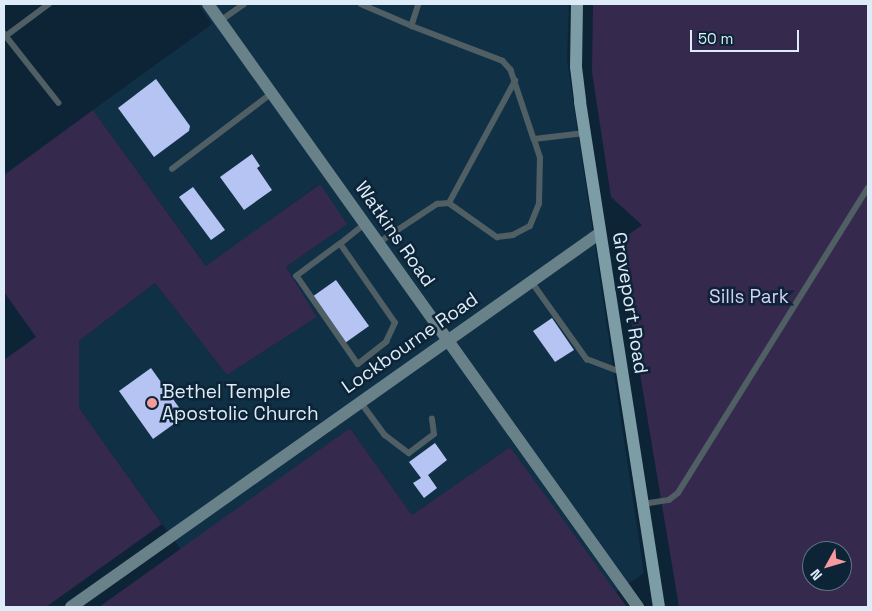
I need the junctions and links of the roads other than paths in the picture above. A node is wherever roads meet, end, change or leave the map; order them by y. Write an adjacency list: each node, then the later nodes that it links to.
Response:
1 (48, 4): 9 (lane)
2 (208, 4): 7 (street, Watkins Road)
3 (244, 4): 7 (lane)
4 (361, 4): 8 (lane)
5 (419, 4): 8 (lane)
6 (577, 4): 13 (main road, Groveport Road)
7 (220, 21): 11 (street, Watkins Road)
8 (412, 26): 10 (lane)
9 (5, 34): 12 (lane)
10 (515, 80): 14 (lane); 17 (lane)
11 (272, 93): 15 (lane); 18 (street, Watkins Road)
12 (58, 103)
13 (584, 133): 14 (lane); 19 (main road, Groveport Road)
14 (534, 139): 17 (lane)
15 (172, 169)
16 (868, 188): 27 (lane)
17 (449, 204): 20 (lane)
18 (365, 224): 20 (street, Watkins Road); 21 (lane)
19 (600, 233): 22 (street, Lockbourne Road); 24 (main road, Groveport Road)
20 (378, 243): 23 (street, Watkins Road)
21 (340, 244): 21 (lane)
22 (530, 280): 23 (street, Lockbourne Road); 24 (lane)
23 (447, 340): 25 (street, Lockbourne Road); 29 (street, Watkins Road)
24 (622, 372): 27 (main road, Groveport Road)
25 (360, 401): 26 (lane); 28 (street, Lockbourne Road)
26 (432, 419)
27 (643, 504): 30 (main road, Groveport Road)
28 (71, 607)
29 (638, 607)
30 (659, 607)

